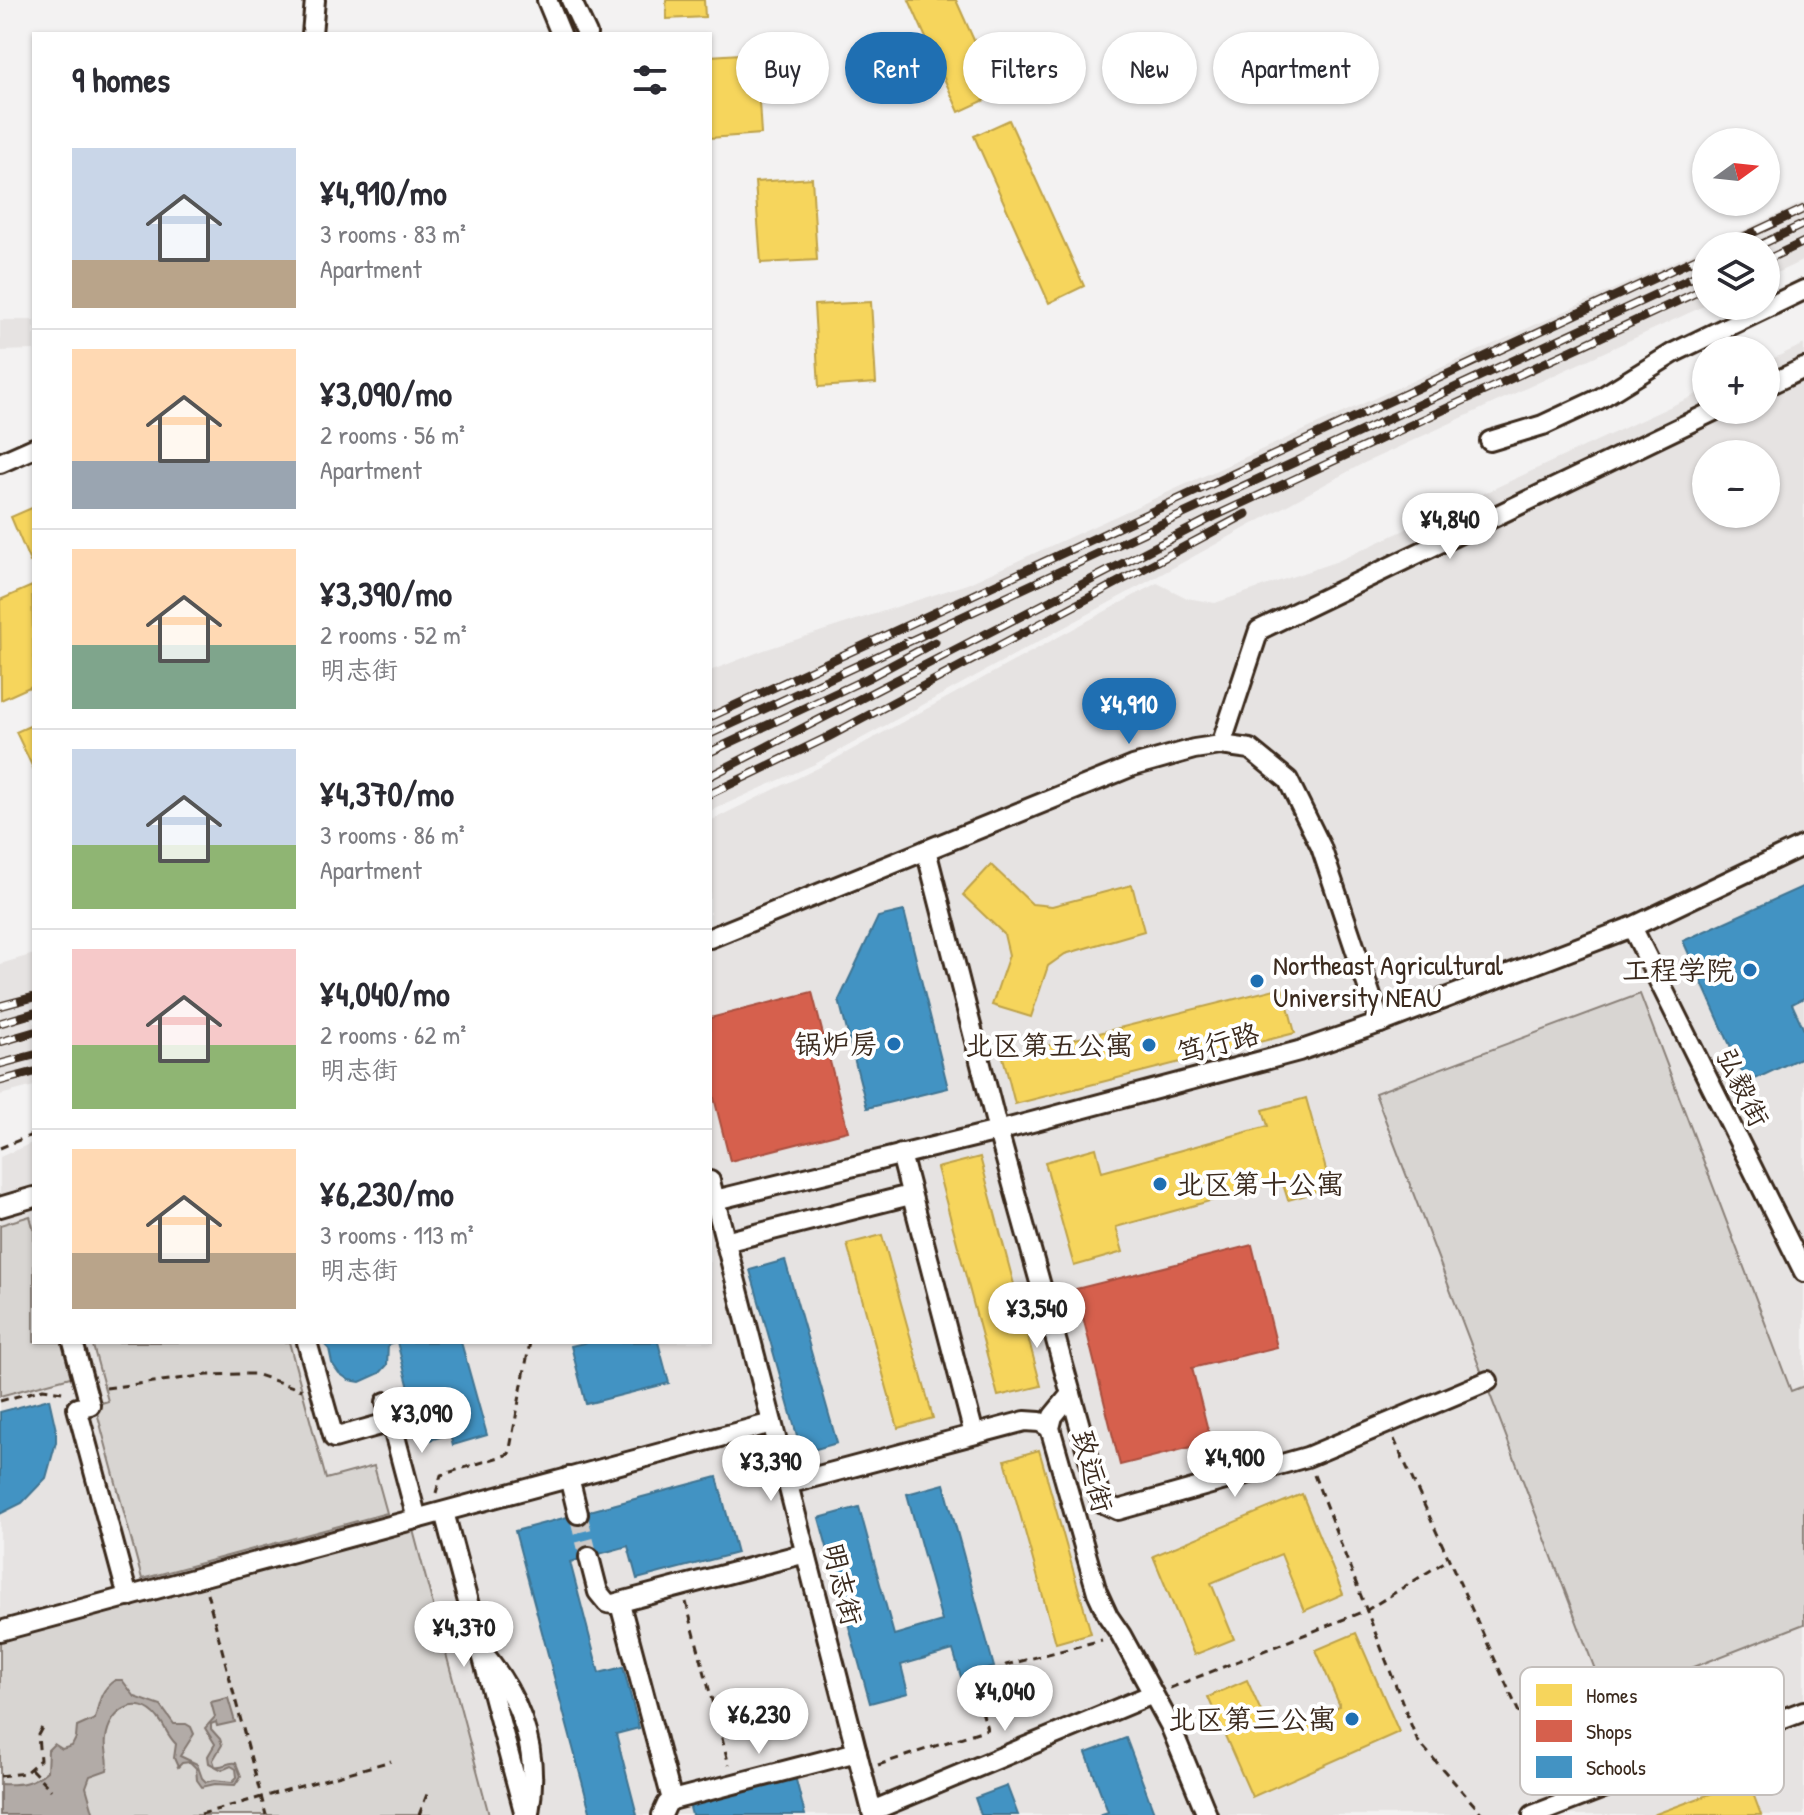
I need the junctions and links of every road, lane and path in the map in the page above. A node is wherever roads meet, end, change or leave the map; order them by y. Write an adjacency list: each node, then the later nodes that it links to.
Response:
1 (315, 0): 4 (street)
2 (547, 0): 5 (street)
3 (571, 0): 6 (street)
4 (312, 32)
5 (560, 32)
6 (586, 32)
7 (1804, 290): 11 (street)
8 (1804, 368): 9 (street)
9 (1780, 379)
10 (1692, 422): 14 (street)
11 (1490, 441)
12 (32, 449): 13 (street)
13 (0, 463)
14 (1221, 745): 16 (street); 19 (street)
15 (1804, 845): 17 (street, 笃行路)
16 (926, 850): 18 (street); 20 (street, 致远街)
17 (1632, 927): 19 (street, 笃行路); 30 (street, 弘毅街)
18 (712, 937)
19 (1380, 1023): 20 (street, 笃行路)
20 (998, 1131): 23 (street, 笃行路); 36 (street, 致远街)
21 (32, 1135): 22 (path)
22 (0, 1148)
23 (901, 1154): 25 (street); 27 (street, 笃行路)
24 (712, 1189): 27 (street, 明志街)
25 (910, 1195): 29 (street); 44 (street)
26 (32, 1198): 28 (street)
27 (715, 1200): 29 (street, 明志街)
28 (0, 1207)
29 (725, 1242): 41 (street, 明志街)
30 (1804, 1272)
31 (74, 1344): 37 (street)
32 (307, 1344): 35 (street)
33 (530, 1344): 49 (path)
34 (1488, 1381): 42 (street)
35 (311, 1387): 37 (path); 40 (street)
36 (1071, 1394): 43 (street, 致远街); 45 (street)
37 (87, 1395): 38 (path); 55 (street)
38 (0, 1401)
39 (386, 1402): 40 (street)
40 (391, 1422): 49 (street)
41 (772, 1423): 46 (street); 47 (street, 明志街)
42 (1388, 1425): 45 (street); 52 (path)
43 (1050, 1428): 44 (street); 59 (street, 致远街)
44 (974, 1434): 47 (street)
45 (1307, 1457): 57 (path)
46 (569, 1477): 48 (street); 49 (street)
47 (788, 1484): 50 (street, 明志街)
48 (578, 1514)
49 (430, 1515): 53 (street); 82 (street)
50 (806, 1553): 54 (street); 65 (street, 明志街)
51 (589, 1557): 56 (street)
52 (1449, 1559): 57 (path); 62 (path)
53 (202, 1578): 55 (street); 75 (path)
54 (682, 1587): 56 (street); 70 (path)
55 (128, 1597): 58 (street)
56 (620, 1604): 77 (street)
57 (1367, 1610): 60 (path); 84 (path)
58 (0, 1631)
59 (1121, 1635): 60 (street, 致远街); 68 (path)
60 (1153, 1694): 78 (street); 83 (street, 致远街)
61 (1804, 1711): 63 (street)
62 (1520, 1714)
63 (1784, 1719)
64 (44, 1724): 67 (path)
65 (857, 1752): 68 (street, 明志街); 70 (street)
66 (391, 1761): 75 (path)
67 (31, 1769): 69 (path); 72 (path)
68 (862, 1771): 78 (street, 明志街)
69 (0, 1776)
70 (734, 1784): 77 (street)
71 (429, 1789): 81 (path)
72 (51, 1790)
73 (1557, 1795): 76 (path)
74 (1585, 1795): 76 (street)
75 (261, 1797): 79 (path); 80 (path)
76 (1561, 1804): 85 (street)
77 (667, 1808)
78 (873, 1813)
79 (201, 1814)
80 (266, 1815)
81 (419, 1815)
82 (527, 1815)
83 (1207, 1815)
84 (1483, 1815)
85 (1533, 1815)

